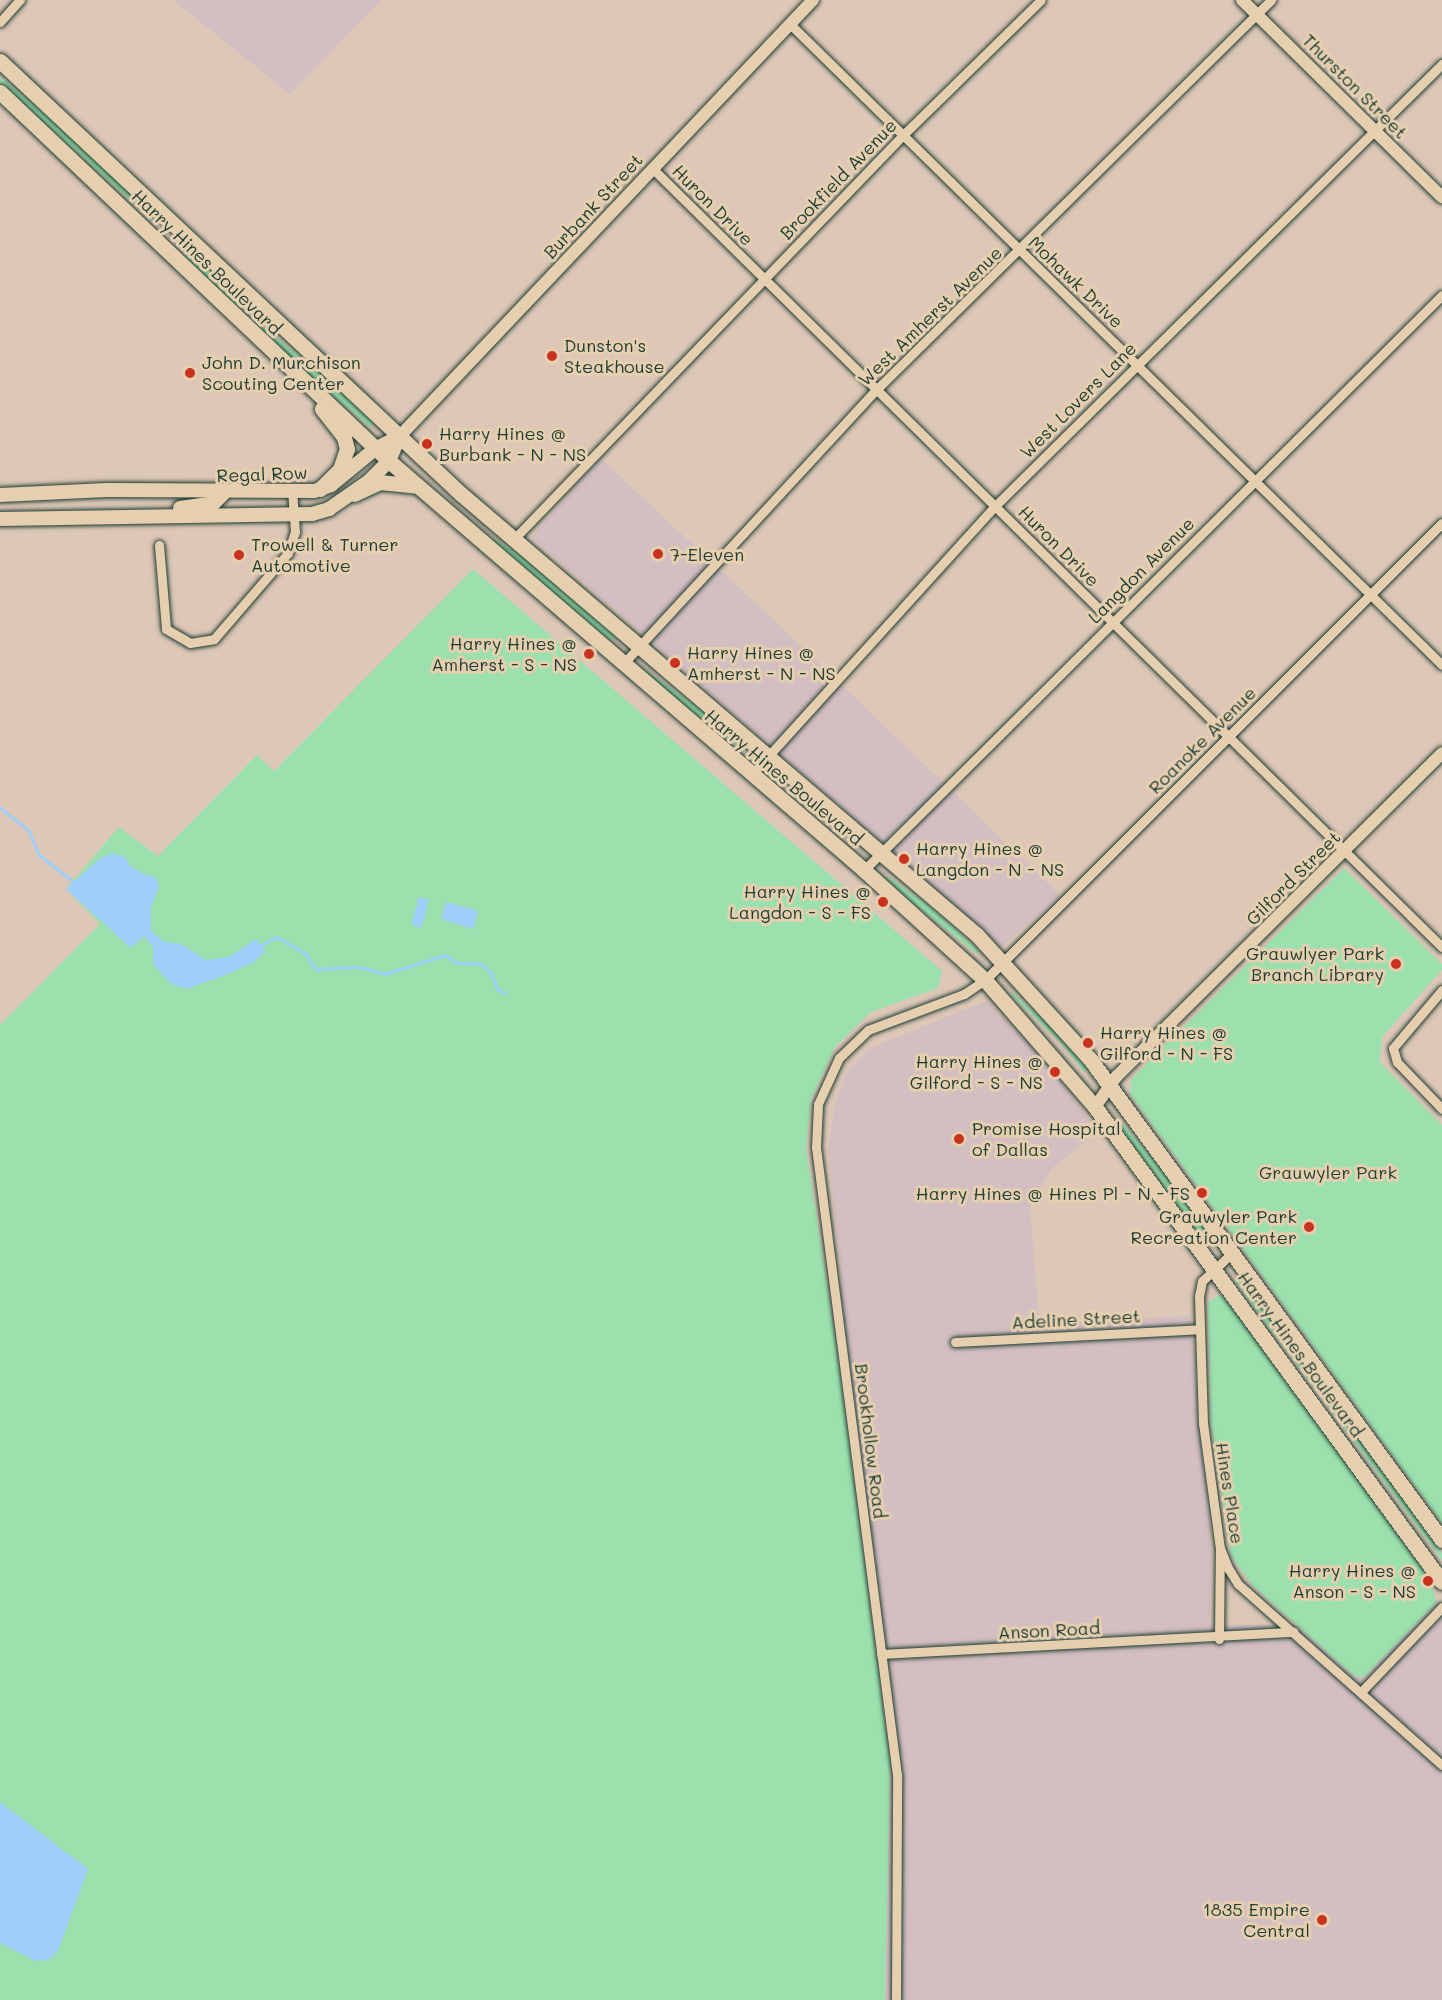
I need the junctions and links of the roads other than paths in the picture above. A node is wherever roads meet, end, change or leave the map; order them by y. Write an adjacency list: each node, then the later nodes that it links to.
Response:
1 (20, 0): 7 (street)
2 (813, 0): 8 (street, Burbank Street)
3 (1041, 0): 13 (street, Brookfield Avenue)
4 (1242, 0): 6 (street, Thurston Street)
5 (1271, 0): 6 (street, West Amherst Avenue)
6 (1257, 14): 12 (street, Thurston Street); 18 (street, West Amherst Avenue)
7 (0, 22)
8 (790, 24): 13 (street, Mohawk Drive); 14 (street, Burbank Street)
9 (0, 61): 16 (main road, Harry Hines Boulevard)
10 (1442, 64): 12 (street, West Lovers Lane)
11 (0, 92): 17 (main road, Harry Hines Boulevard)
12 (1375, 131): 15 (street, Thurston Street); 23 (street, West Lovers Lane)
13 (902, 136): 18 (street, Mohawk Drive); 19 (street, Brookfield Avenue)
14 (653, 169): 19 (street, Huron Drive); 26 (street, Burbank Street)
15 (1442, 197)
16 (182, 230): 17 (main road); 22 (main road, Harry Hines Boulevard)
17 (164, 248): 21 (main road, Harry Hines Boulevard)
18 (1020, 250): 23 (street, Mohawk Drive); 25 (street, West Amherst Avenue)
19 (764, 279): 25 (street, Huron Drive); 43 (street, Brookfield Avenue)
20 (1442, 295): 29 (street, Langdon Avenue)
21 (238, 318): 22 (main road); 24 (main road, Harry Hines Boulevard)
22 (285, 332): 26 (main road, Harry Hines Boulevard)
23 (1138, 364): 29 (street, Mohawk Drive); 37 (street, West Lovers Lane)
24 (300, 377): 27 (main road, Harry Hines Boulevard); 31 (main road)
25 (877, 389): 37 (street, Huron Drive); 47 (street, West Amherst Avenue)
26 (399, 437): 27 (main road, Regal Row); 28 (main road); 43 (main road, Harry Hines Boulevard)
27 (375, 448): 28 (main road, Harry Hines Boulevard); 31 (main road, Regal Row)
28 (389, 461): 30 (main road, Harry Hines Boulevard); 35 (main road)
29 (1254, 481): 45 (street, Mohawk Drive); 46 (street, Langdon Avenue)
30 (418, 486): 35 (main road); 48 (main road, Harry Hines Boulevard)
31 (320, 489): 34 (main road, Regal Row)
32 (73, 492): 33 (main road, Regal Row); 36 (main road, Regal Row); 38 (main road)
33 (224, 493): 34 (main road, Regal Row); 39 (main road)
34 (292, 493): 40 (street)
35 (354, 494): 40 (main road)
36 (0, 495)
37 (995, 506): 46 (street, Huron Drive); 52 (street, West Lovers Lane)
38 (74, 516): 39 (main road); 41 (main road)
39 (158, 516): 40 (main road)
40 (295, 516): 44 (street)
41 (0, 519)
42 (1442, 523): 45 (street, Roanoke Avenue)
43 (513, 540): 47 (main road, Harry Hines Boulevard)
44 (159, 545)
45 (1370, 595): 49 (street, Mohawk Drive); 50 (street, Roanoke Avenue)
46 (1112, 621): 50 (street, Huron Drive); 54 (street, Langdon Avenue)
47 (637, 648): 48 (street, West Amherst Avenue); 52 (main road, Harry Hines Boulevard)
48 (622, 665): 53 (main road, Harry Hines Boulevard)
49 (1442, 665)
50 (1229, 738): 55 (street, Huron Drive); 58 (street, Roanoke Avenue)
51 (1442, 753): 55 (street, Gilford Street)
52 (768, 756): 53 (street, West Lovers Lane); 54 (main road, Harry Hines Boulevard)
53 (752, 774): 56 (main road, Harry Hines Boulevard)
54 (881, 852): 56 (street, Langdon Avenue); 58 (main road, Harry Hines Boulevard)
55 (1344, 852): 57 (street, Huron Drive); 61 (street, Gilford Street)
56 (864, 870): 59 (main road, Harry Hines Boulevard)
57 (1442, 947)
58 (1003, 961): 59 (street, Roanoke Avenue); 61 (main road, Harry Hines Boulevard)
59 (985, 980): 62 (main road, Harry Hines Boulevard); 74 (street, Brookhollow Road)
60 (1442, 990): 63 (street)
61 (1110, 1085): 62 (street, Gilford Street); 64 (main road, Harry Hines Boulevard)
62 (1095, 1107): 65 (main road, Harry Hines Boulevard)
63 (1442, 1109)
64 (1233, 1252): 65 (street, Hines Place); 68 (main road, Harry Hines Boulevard)
65 (1214, 1267): 66 (street, Hines Place); 70 (main road, Harry Hines Boulevard)
66 (1200, 1329): 67 (street, Adeline Street); 69 (street, Hines Place)
67 (955, 1342)
68 (1442, 1540)
69 (1220, 1548): 72 (street, Hines Place); 73 (street)
70 (1442, 1582)
71 (1442, 1607): 75 (street)
72 (1293, 1632): 73 (street, Anson Road); 75 (street, Hines Place)
73 (1219, 1639): 74 (street, Anson Road)
74 (881, 1654): 77 (street, Brookhollow Road)
75 (1361, 1692): 76 (street, Hines Place)
76 (1442, 1764)
77 (896, 2000)

